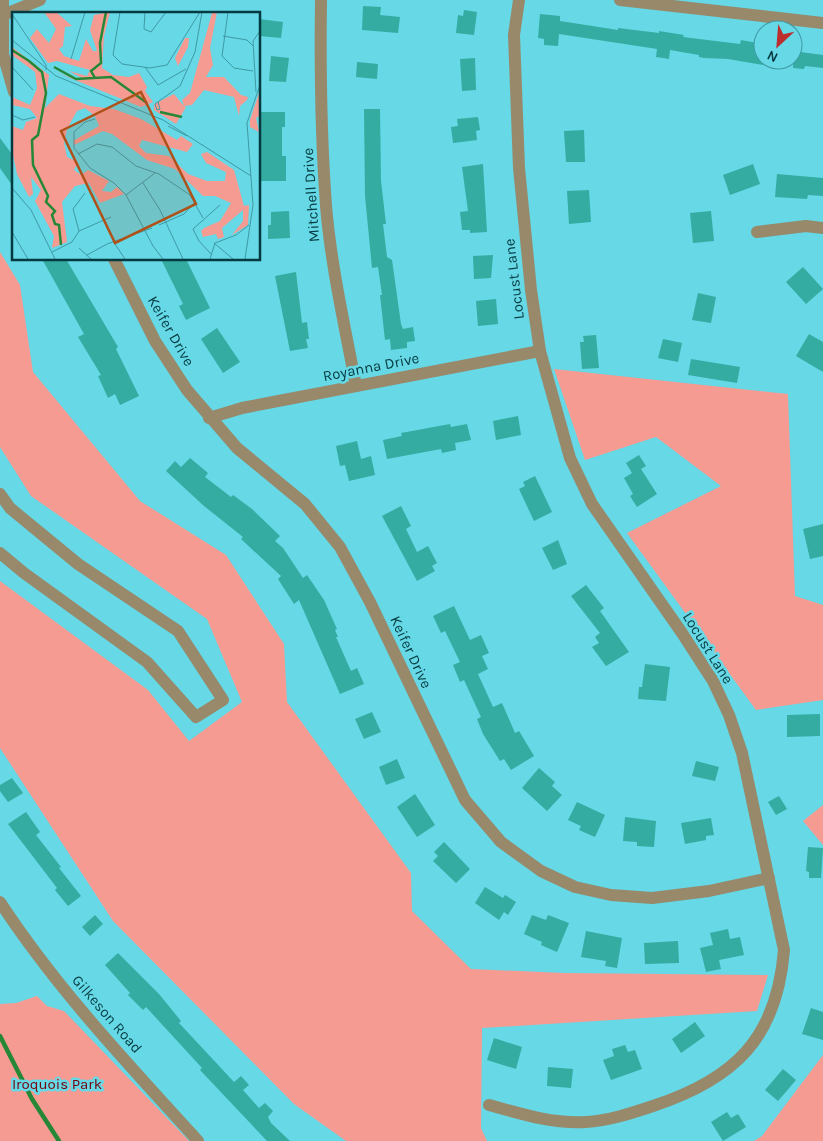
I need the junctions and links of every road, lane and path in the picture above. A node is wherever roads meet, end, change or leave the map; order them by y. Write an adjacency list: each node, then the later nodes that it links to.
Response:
1 (3, 0): 6 (street)
2 (40, 0): 6 (street)
3 (321, 0): 13 (street, Mitchell Drive)
4 (519, 0): 12 (street, Locust Lane)
5 (620, 0): 7 (street)
6 (3, 15): 8 (street)
7 (823, 23)
8 (12, 85)
9 (823, 228): 10 (street)
10 (757, 232)
11 (114, 260): 14 (street, Keifer Drive)
12 (540, 350): 13 (street, Royanna Drive); 17 (street, Locust Lane)
13 (356, 386): 14 (street, Royanna Drive)
14 (209, 418): 17 (street, Keifer Drive)
15 (0, 494): 16 (street)
16 (0, 553)
17 (769, 878): 19 (street, Locust Lane)
18 (0, 902): 20 (street, Gilkeson Road)
19 (489, 1105)
20 (198, 1141)

